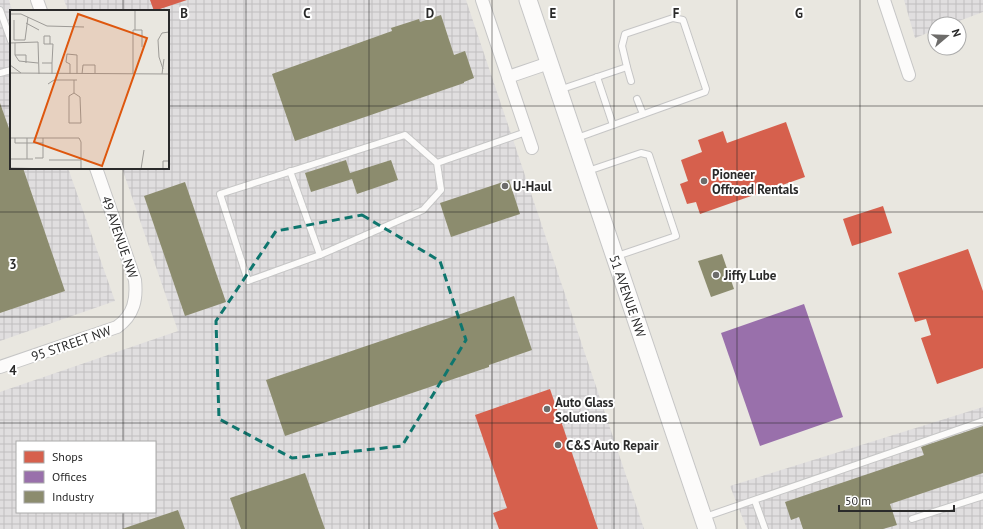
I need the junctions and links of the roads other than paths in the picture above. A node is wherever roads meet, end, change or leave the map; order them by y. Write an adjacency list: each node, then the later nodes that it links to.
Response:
1 (37, 0): 6 (street)
2 (482, 0): 13 (street)
3 (528, 0): 8 (main road, 51 AVENUE NW)
4 (884, 0): 12 (street)
5 (0, 10): 7 (lane)
6 (41, 10)
7 (10, 38)
8 (549, 62): 13 (street); 16 (main road, 51 AVENUE NW)
9 (627, 67): 14 (lane); 15 (lane); 18 (lane)
10 (10, 70): 11 (lane)
11 (0, 73)
12 (909, 75)
13 (508, 77): 20 (street)
14 (596, 77): 16 (lane); 19 (lane)
15 (631, 80)
16 (559, 90): 21 (main road, 51 AVENUE NW)
17 (637, 99): 18 (lane)
18 (643, 114): 19 (lane)
19 (613, 125): 21 (lane)
20 (526, 132): 22 (street); 23 (lane)
21 (575, 138): 26 (main road, 51 AVENUE NW)
22 (532, 148)
23 (437, 163): 25 (lane); 27 (lane)
24 (96, 169): 29 (street, 49 AVENUE NW)
25 (290, 171): 27 (lane); 27 (lane)
26 (586, 172): 28 (main road, 51 AVENUE NW); 28 (lane)
27 (320, 255)
28 (615, 257): 35 (main road, 51 AVENUE NW)
29 (134, 308): 30 (street, 95 STREET NW)
30 (0, 367)
31 (983, 421): 33 (lane)
32 (983, 496): 34 (lane)
33 (754, 501): 35 (lane); 36 (lane)
34 (912, 519)
35 (705, 523)
36 (765, 529)

